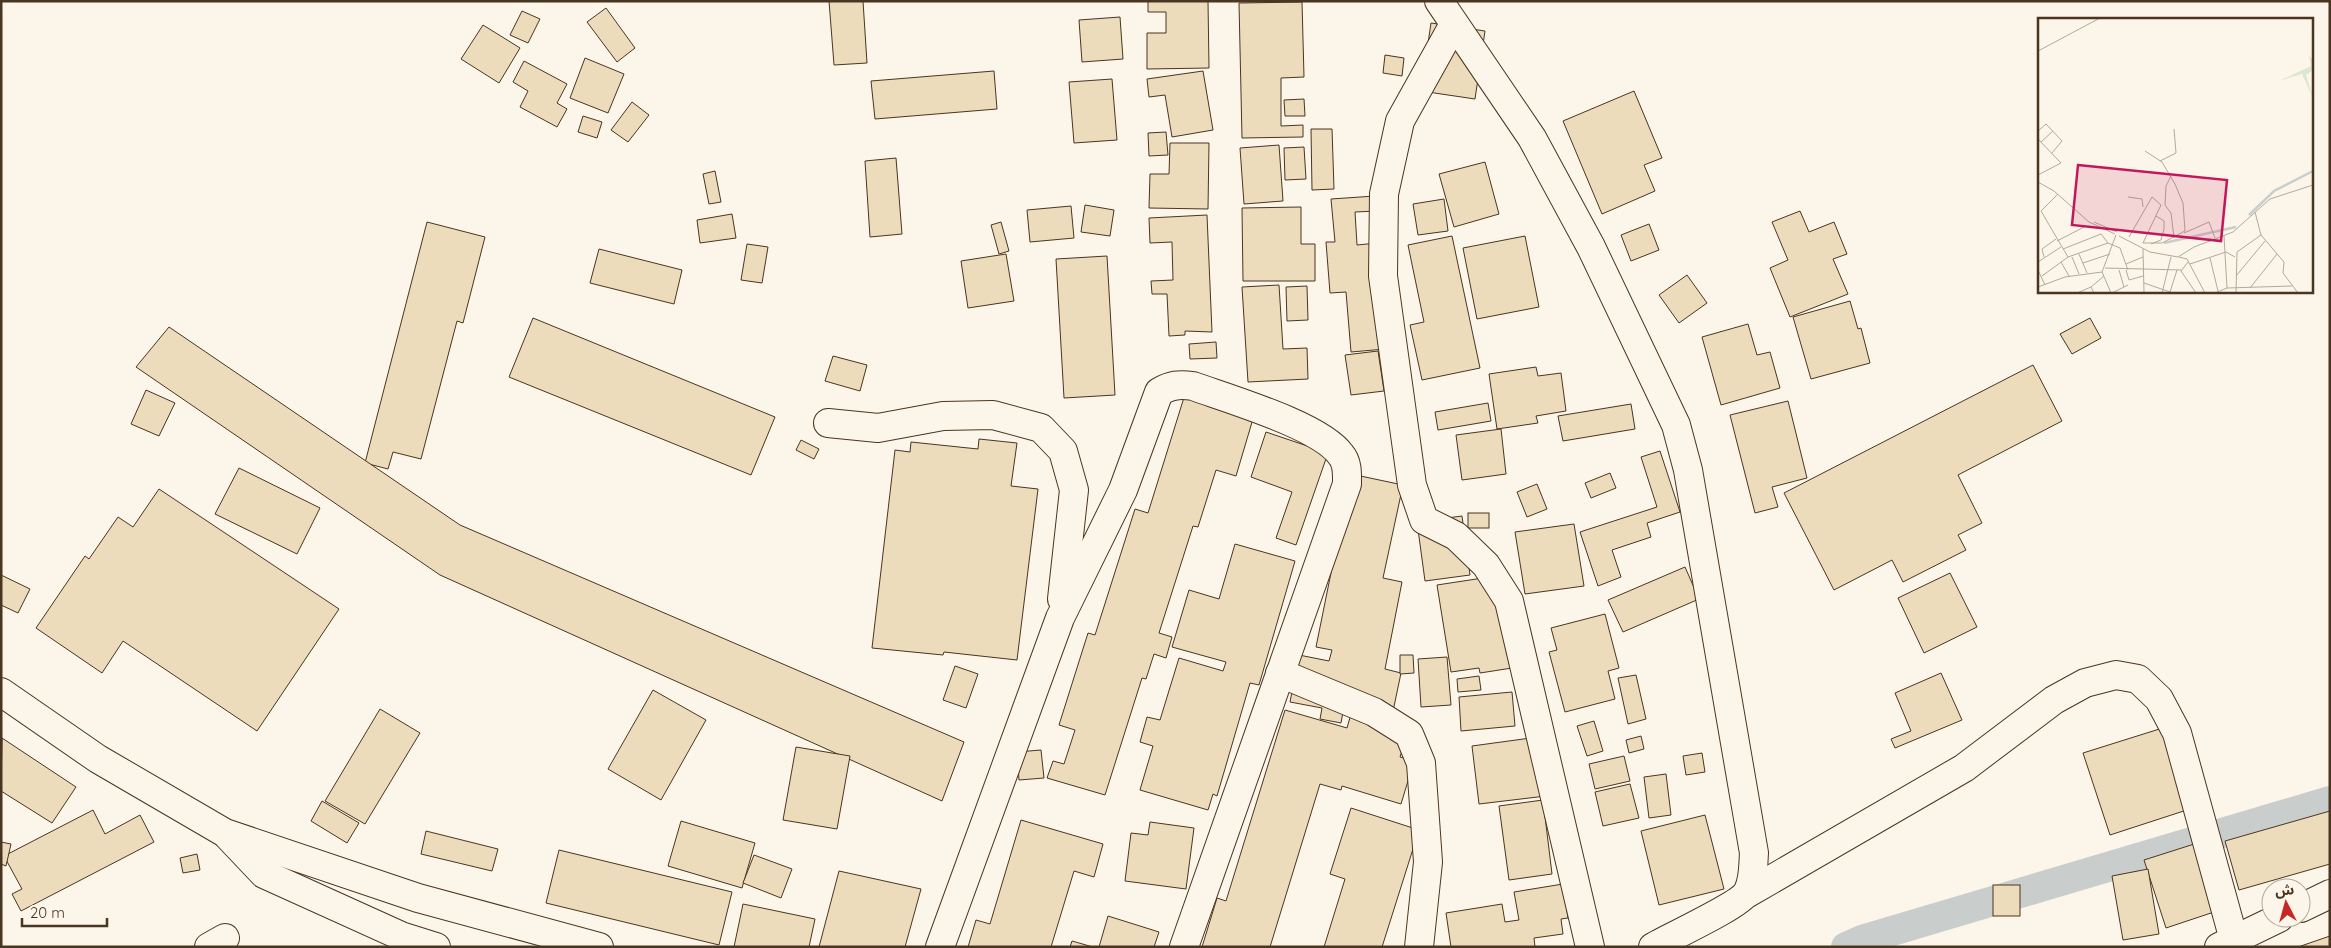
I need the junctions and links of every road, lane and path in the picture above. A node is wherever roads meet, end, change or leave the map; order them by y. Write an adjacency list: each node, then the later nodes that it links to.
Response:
1 (1440, 1): 2 (street)
2 (1454, 24): 8 (street); 18 (street)
3 (828, 423): 4 (street)
4 (1060, 618): 5 (street); 15 (street)
5 (1280, 673): 16 (street); 17 (street)
6 (1, 692): 7 (street)
7 (225, 833): 13 (street); 14 (street)
8 (1748, 893): 12 (street); 19 (street)
9 (2330, 894): 10 (street)
10 (2311, 903)
11 (2261, 926): 12 (street)
12 (2226, 943)
13 (436, 947)
14 (599, 947)
15 (940, 947)
16 (1184, 947)
17 (1419, 947)
18 (1590, 947)
19 (1653, 947)

